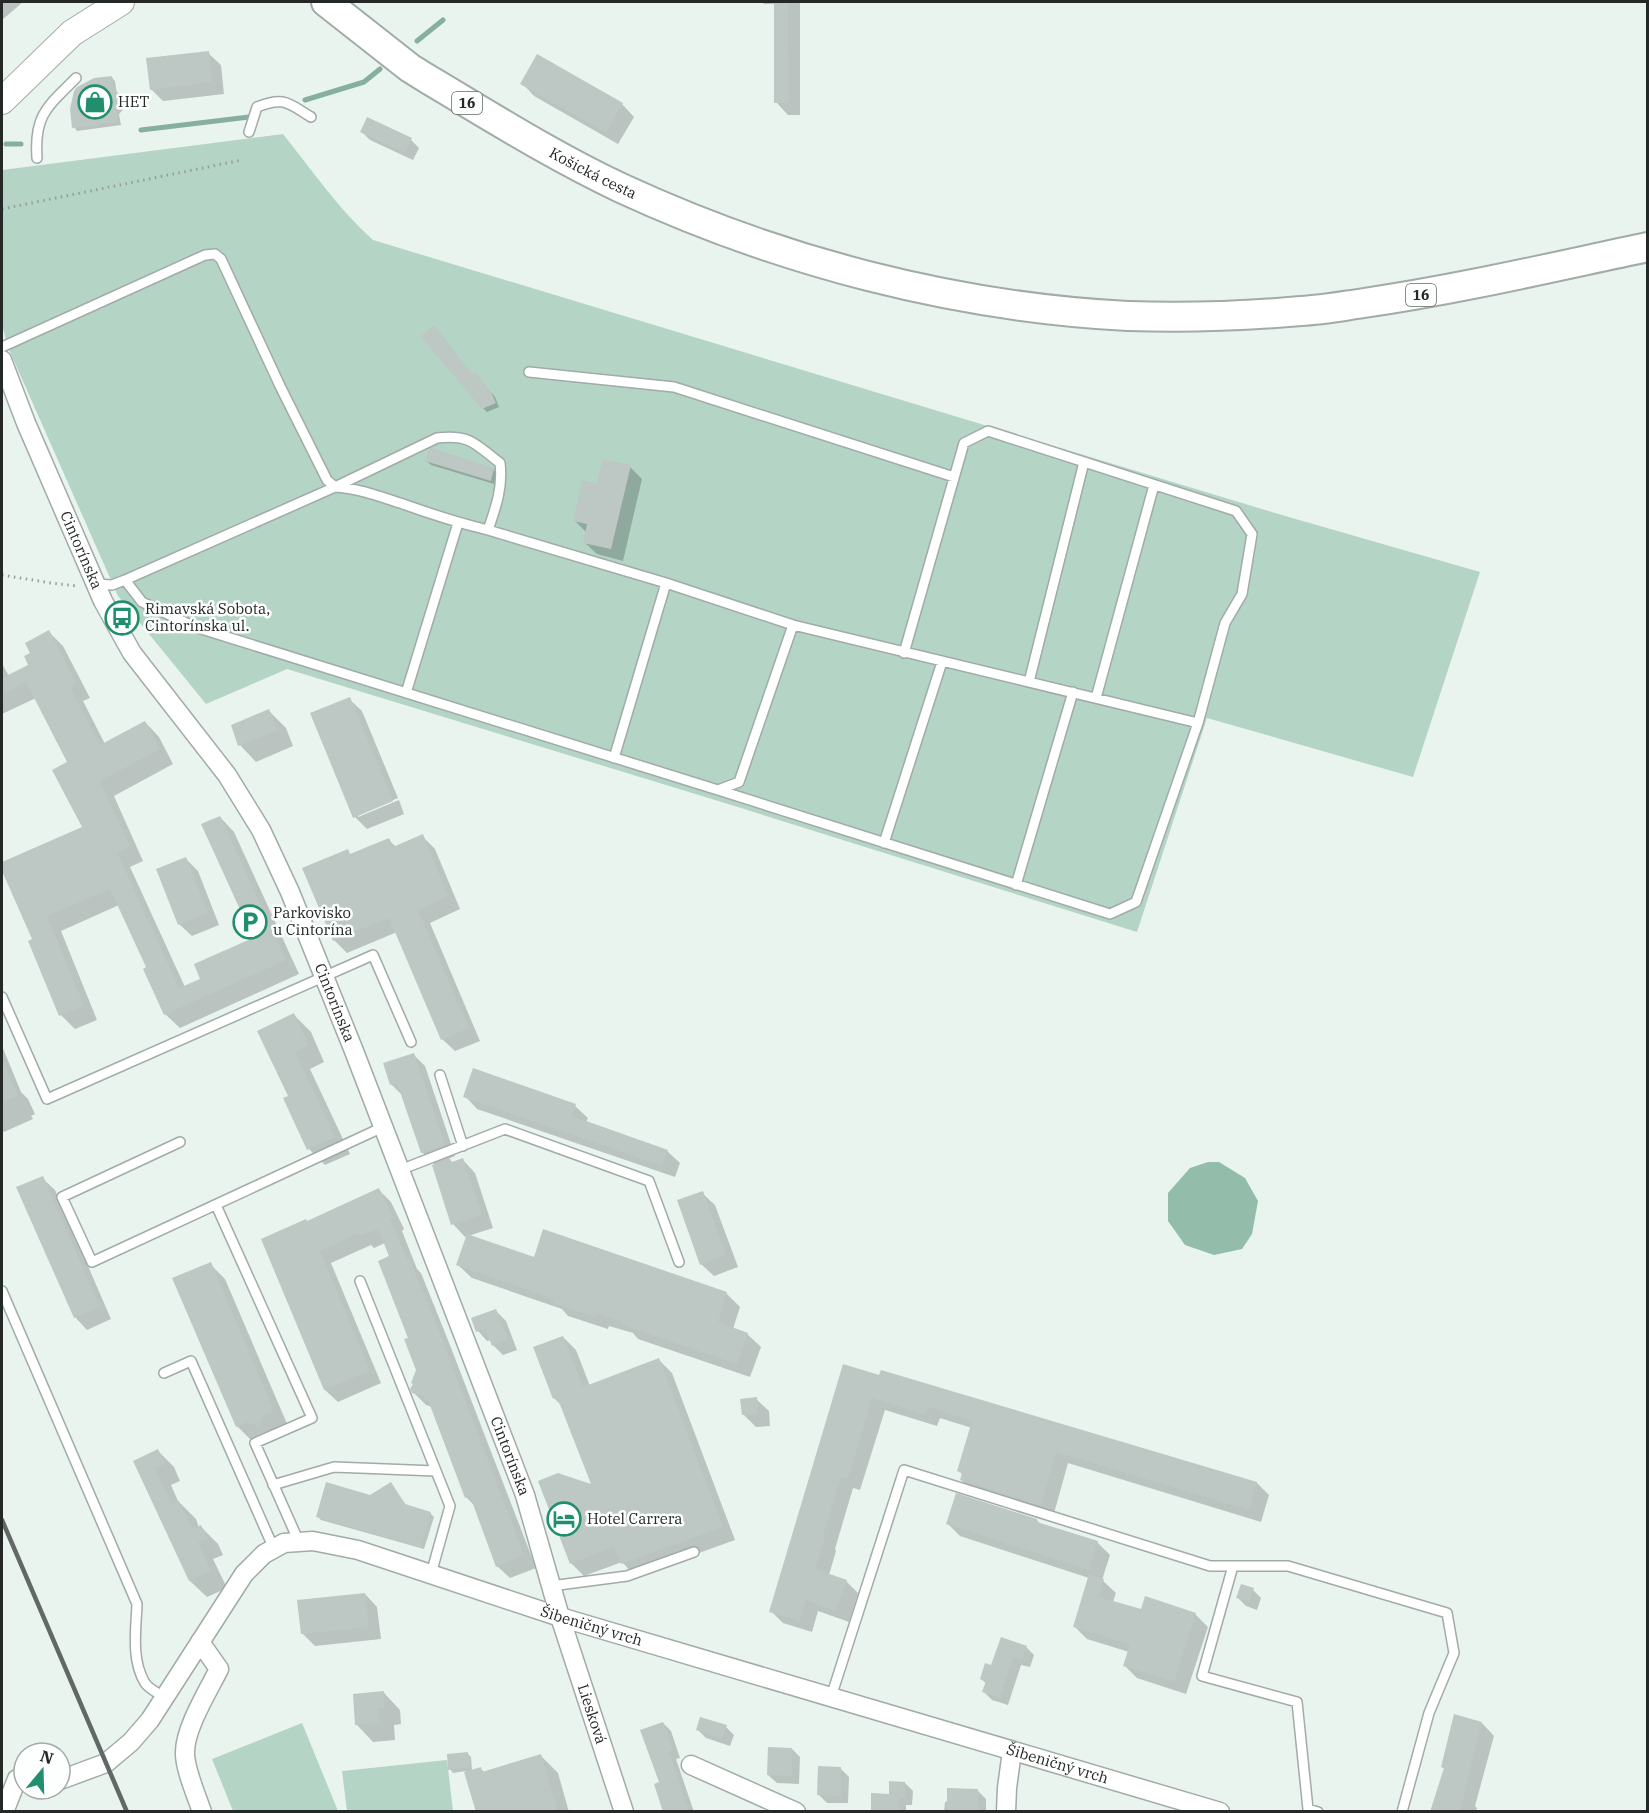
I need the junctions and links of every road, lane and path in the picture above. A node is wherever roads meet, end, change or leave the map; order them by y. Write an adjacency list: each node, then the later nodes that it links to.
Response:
1 (89, 2): 4 (street)
2 (121, 2): 4 (street)
3 (326, 2): 12 (main road, Košická cesta / 16)
4 (72, 33): 6 (street)
5 (76, 78): 9 (lane)
6 (2, 101)
7 (311, 117): 8 (lane)
8 (249, 132)
9 (37, 158)
10 (242, 160): 11 (path)
11 (2, 208)
12 (1647, 247)
13 (2, 347): 19 (lane)
14 (2, 360): 25 (street, Cintorínska)
15 (529, 372): 17 (lane)
16 (1084, 462): 17 (lane); 18 (lane); 29 (lane)
17 (954, 477): 27 (lane)
18 (1154, 485): 32 (lane); 33 (lane)
19 (335, 487): 20 (lane); 21 (lane); 23 (lane)
20 (458, 523): 21 (lane); 31 (lane)
21 (488, 530): 24 (lane)
22 (2, 575): 25 (path)
23 (125, 580): 25 (lane); 31 (lane)
24 (666, 583): 26 (lane); 34 (lane)
25 (88, 585): 38 (street, Cintorínska)
26 (793, 625): 27 (lane); 35 (lane)
27 (904, 653): 28 (lane)
28 (942, 662): 29 (lane); 36 (lane)
29 (1029, 682): 30 (lane)
30 (1073, 692): 32 (lane); 37 (lane)
31 (406, 693): 34 (lane)
32 (1096, 698): 33 (lane)
33 (1198, 723): 37 (lane)
34 (614, 758): 35 (lane)
35 (718, 790): 36 (lane)
36 (884, 843): 37 (lane)
37 (1016, 885)
38 (324, 976): 39 (lane); 40 (lane); 42 (street, Cintorínska)
39 (2, 997)
40 (411, 1042)
41 (440, 1075): 44 (lane)
42 (383, 1127): 45 (street, Cintorínska); 46 (lane)
43 (180, 1142): 46 (lane)
44 (463, 1146): 45 (lane); 47 (lane)
45 (400, 1170): 58 (street, Cintorínska)
46 (216, 1205): 52 (lane)
47 (679, 1262)
48 (360, 1281): 51 (lane)
49 (2, 1291): 61 (lane)
50 (164, 1373): 54 (lane)
51 (436, 1471): 52 (lane); 57 (lane)
52 (273, 1485): 53 (lane)
53 (299, 1542): 54 (street, Šibeničný vrch); 57 (street, Šibeničný vrch)
54 (274, 1549): 60 (street, Šibeničný vrch)
55 (694, 1552): 58 (lane)
56 (1233, 1566): 62 (lane); 73 (lane); 74 (lane)
57 (431, 1574): 59 (street, Šibeničný vrch)
58 (551, 1586): 59 (street, Cintorínska)
59 (560, 1617): 62 (street, Šibeničný vrch); 69 (street, Liesková)
60 (200, 1642): 61 (street, Šibeničný vrch); 68 (street)
61 (164, 1697): 65 (street, Šibeničný vrch)
62 (831, 1697): 63 (street, Šibeničný vrch)
63 (1012, 1751): 71 (street); 72 (street, Šibeničný vrch)
64 (691, 1765): 70 (street)
65 (72, 1775)
66 (12, 1784): 67 (street)
67 (4, 1812)
68 (202, 1812)
69 (624, 1812)
70 (796, 1812)
71 (1006, 1812)
72 (1220, 1812)
73 (1318, 1812)
74 (1402, 1812)

